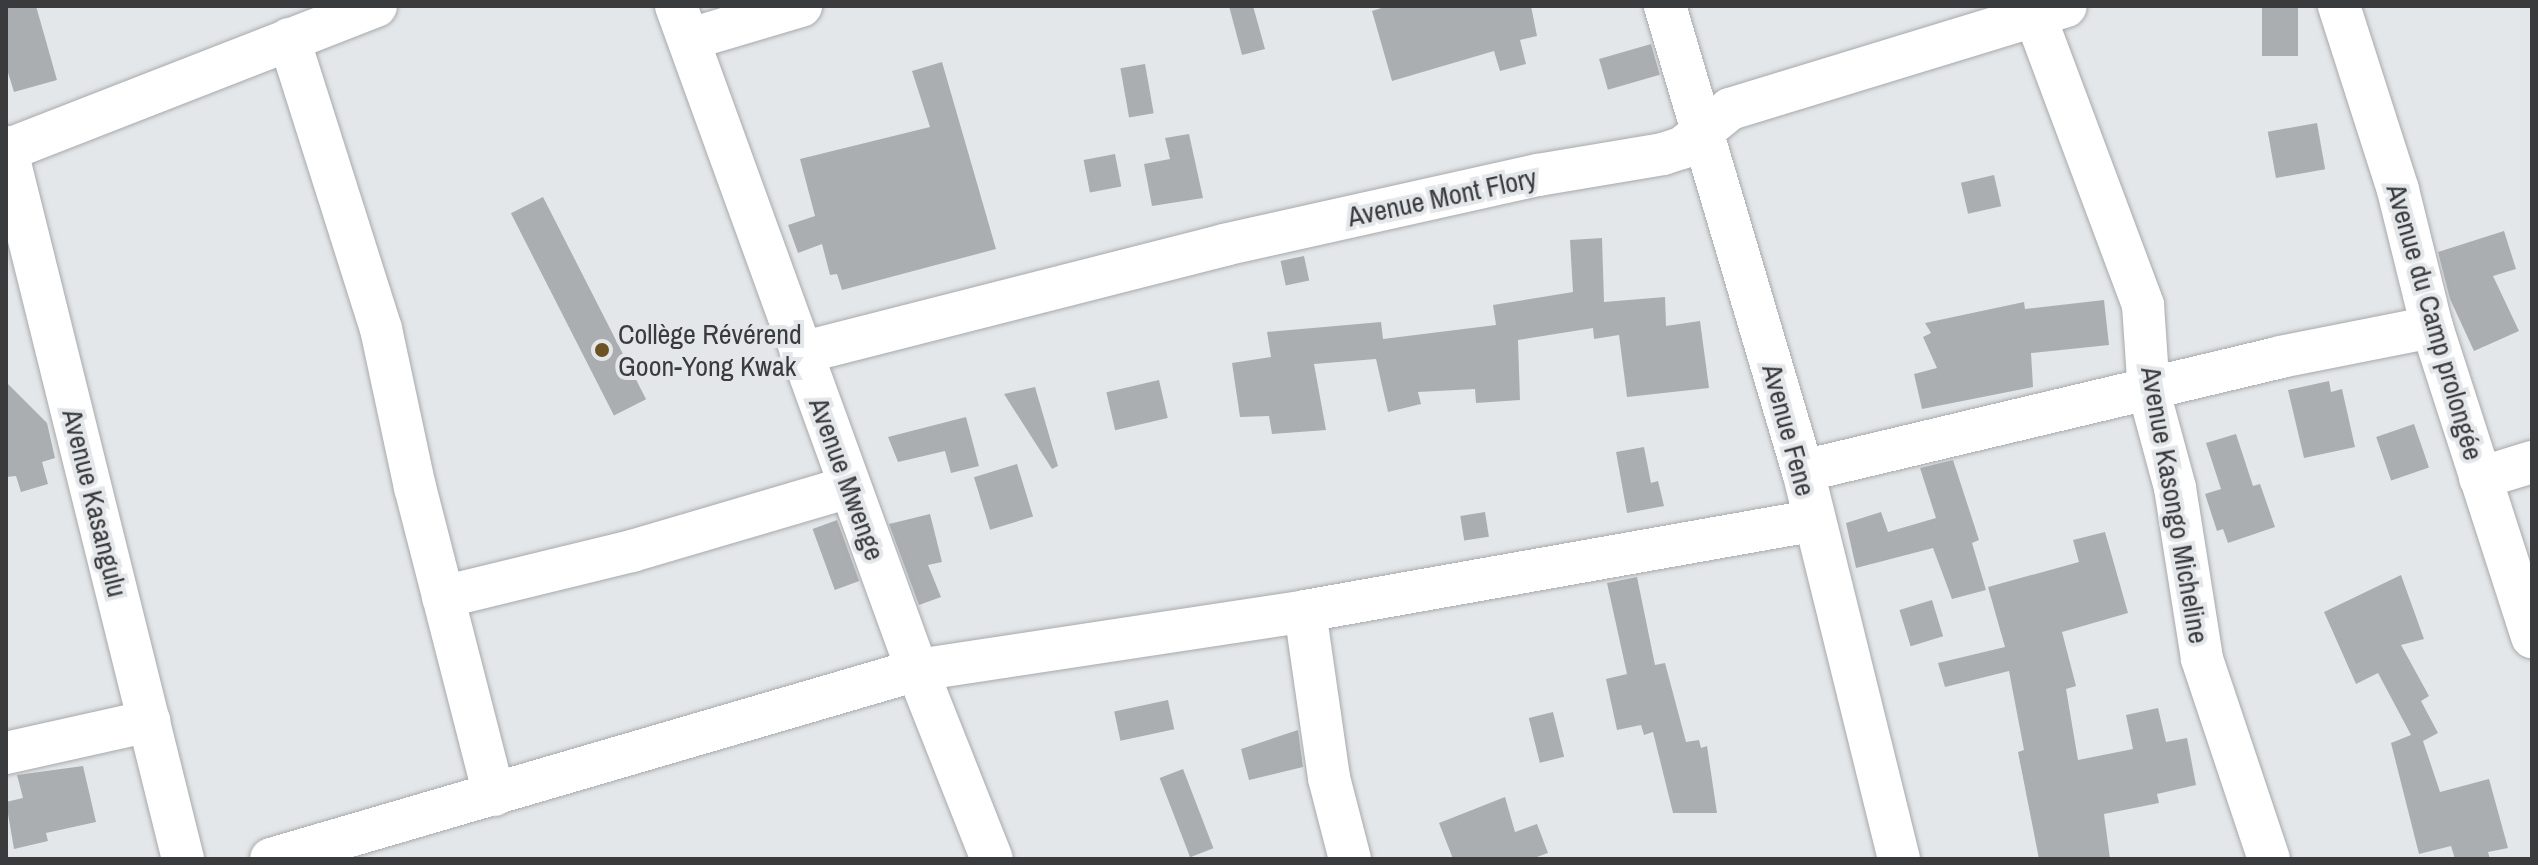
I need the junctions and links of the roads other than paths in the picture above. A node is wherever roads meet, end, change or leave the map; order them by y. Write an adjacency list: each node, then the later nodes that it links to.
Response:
1 (376, 6): 7 (street)
2 (801, 6): 6 (street)
3 (1665, 6): 8 (street, Avenue Fene)
4 (2339, 6): 10 (street, Avenue du Camp prolongée)
5 (2050, 11): 8 (street, Avenue Mont Flory); 12 (street, Avenue Kasongo Micheline)
6 (683, 23): 11 (street, Avenue Mwenge)
7 (289, 39): 9 (street); 18 (street)
8 (1699, 134): 11 (street, Avenue Mont Flory); 14 (street, Avenue Fene)
9 (6, 148): 22 (street, Avenue Kasangulu)
10 (2432, 327): 12 (street); 15 (street, Avenue du Camp prolongée)
11 (801, 353): 16 (street, Avenue Mwenge)
12 (2149, 392): 14 (street); 30 (street, Avenue Kasongo Micheline)
13 (2532, 462): 15 (street)
14 (1803, 471): 17 (street, Avenue Fene)
15 (2480, 478): 20 (street, Avenue du Camp prolongée)
16 (850, 487): 18 (street); 21 (street, Avenue Mwenge)
17 (1811, 521): 19 (street); 29 (street, Avenue Fene)
18 (443, 597): 24 (street)
19 (1305, 611): 21 (street); 28 (street)
20 (2532, 637)
21 (917, 670): 24 (street); 27 (street, Avenue Mwenge)
22 (149, 721): 23 (street); 25 (street, Avenue Kasangulu)
23 (6, 753)
24 (494, 795): 26 (street)
25 (183, 859)
26 (271, 859)
27 (992, 859)
28 (1350, 859)
29 (1899, 859)
30 (2269, 859)

